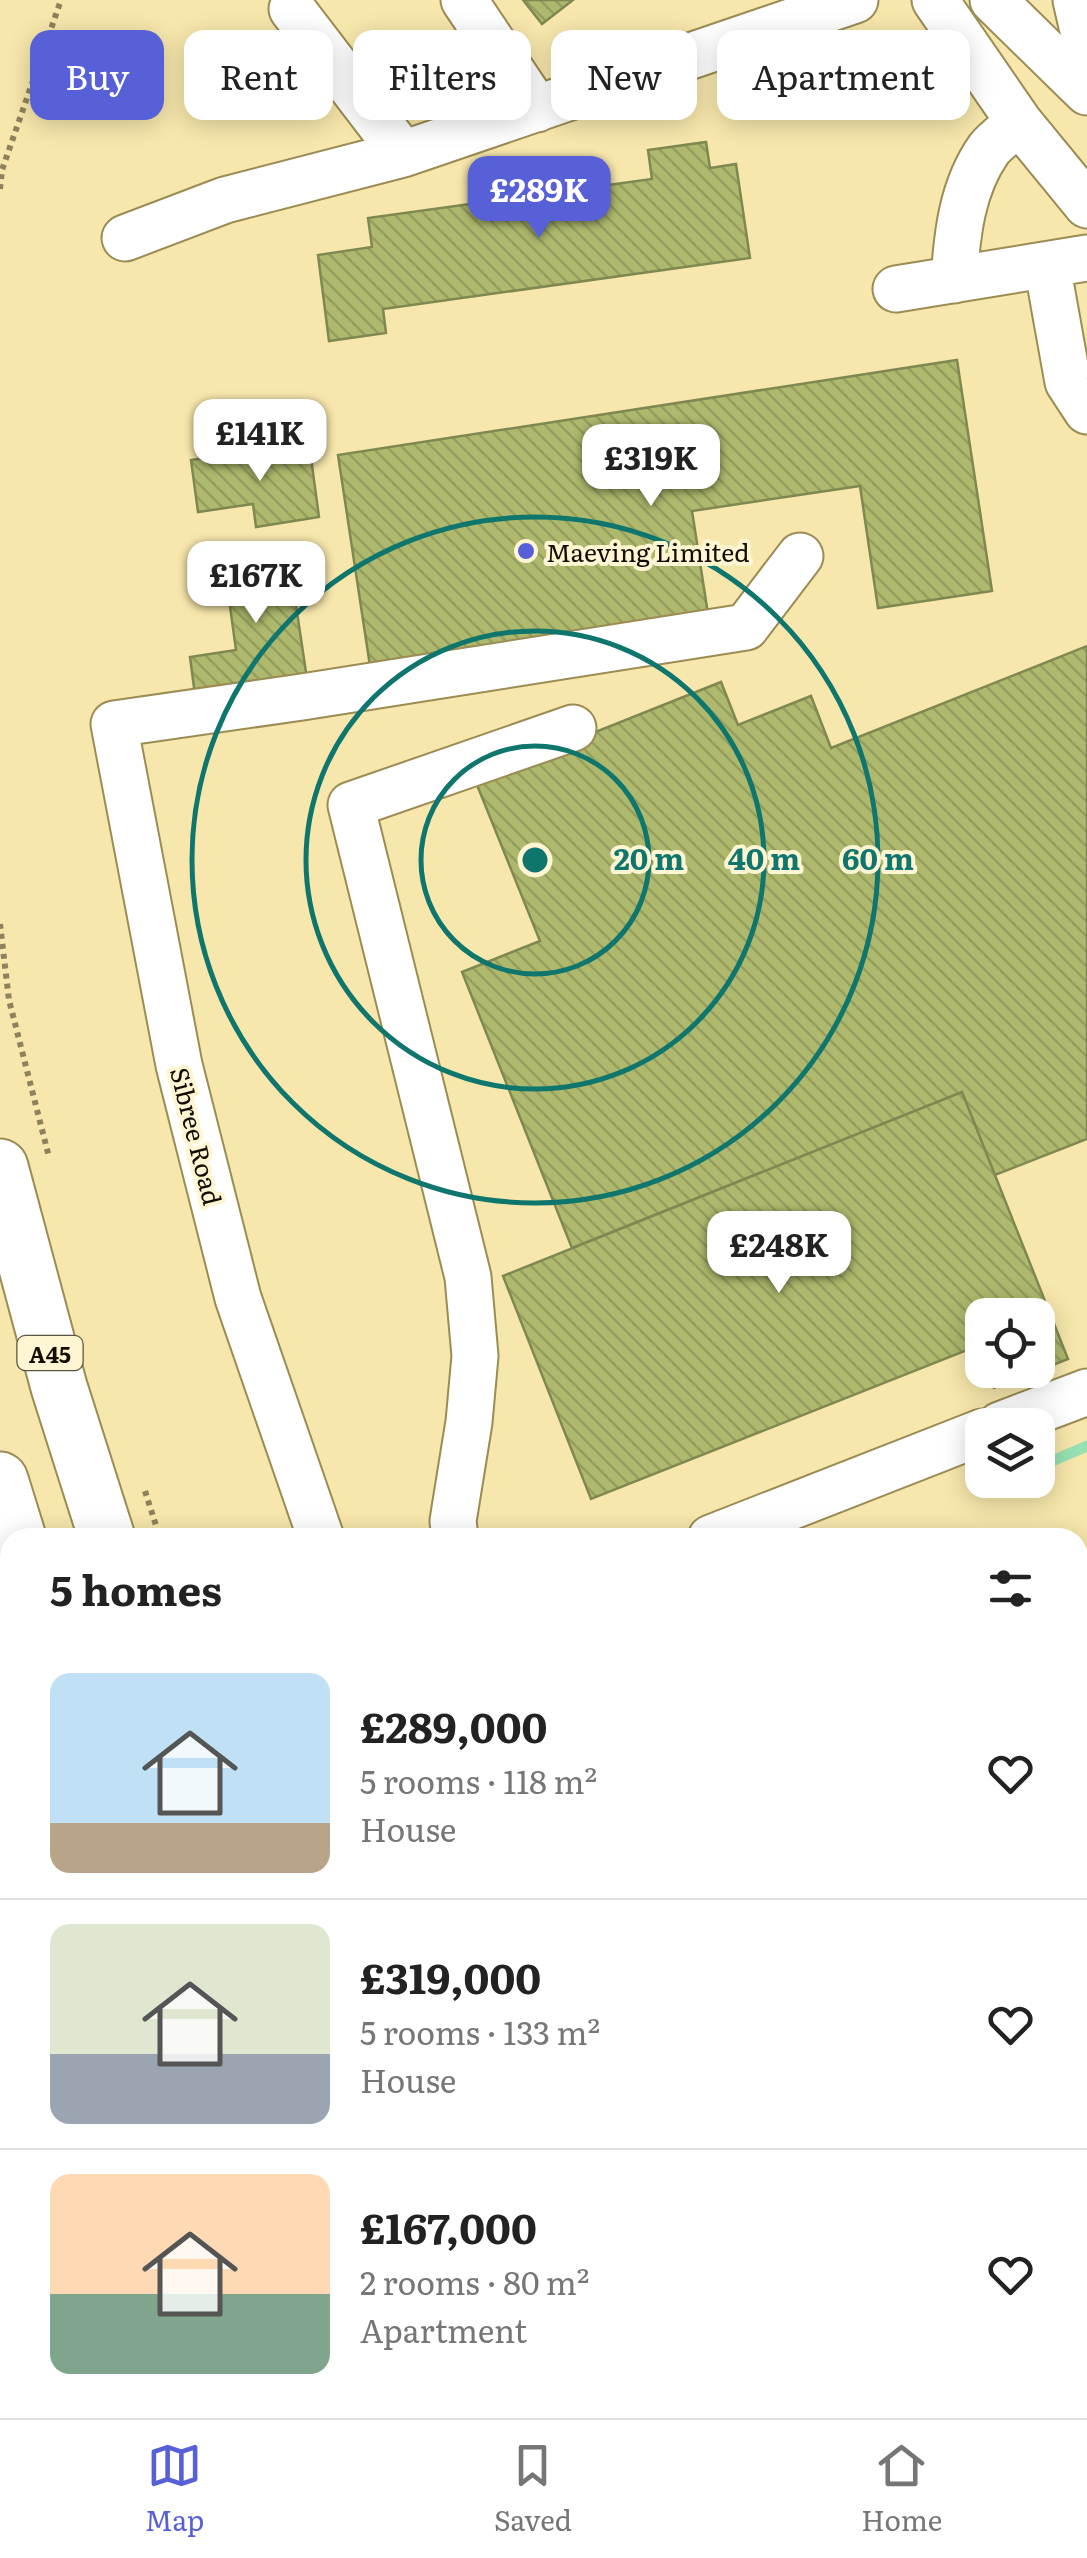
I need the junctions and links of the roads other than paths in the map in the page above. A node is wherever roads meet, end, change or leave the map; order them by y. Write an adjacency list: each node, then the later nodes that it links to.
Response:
1 (464, 0): 10 (lane)
2 (855, 0): 7 (lane)
3 (936, 0): 11 (lane)
4 (993, 0): 9 (lane)
5 (1076, 0): 8 (lane)
6 (292, 9): 12 (lane)
7 (781, 12): 10 (lane)
8 (1087, 48)
9 (1087, 92)
10 (537, 109): 12 (lane)
11 (1020, 122): 13 (lane); 16 (lane)
12 (403, 154): 14 (lane)
13 (1087, 205)
14 (125, 238)
15 (1067, 261): 16 (lane); 18 (lane)
16 (954, 280): 17 (lane)
17 (896, 289)
18 (1087, 411)
19 (800, 556): 28 (lane, Sibree Road)
20 (573, 728): 29 (lane)
21 (0, 1166): 27 (highway, A45)
22 (1087, 1392): 23 (lane)
23 (1045, 1408)
24 (965, 1439): 30 (lane)
25 (0, 1480): 26 (highway)
26 (15, 1528)
27 (104, 1528)
28 (318, 1528)
29 (454, 1528)
30 (737, 1528)

